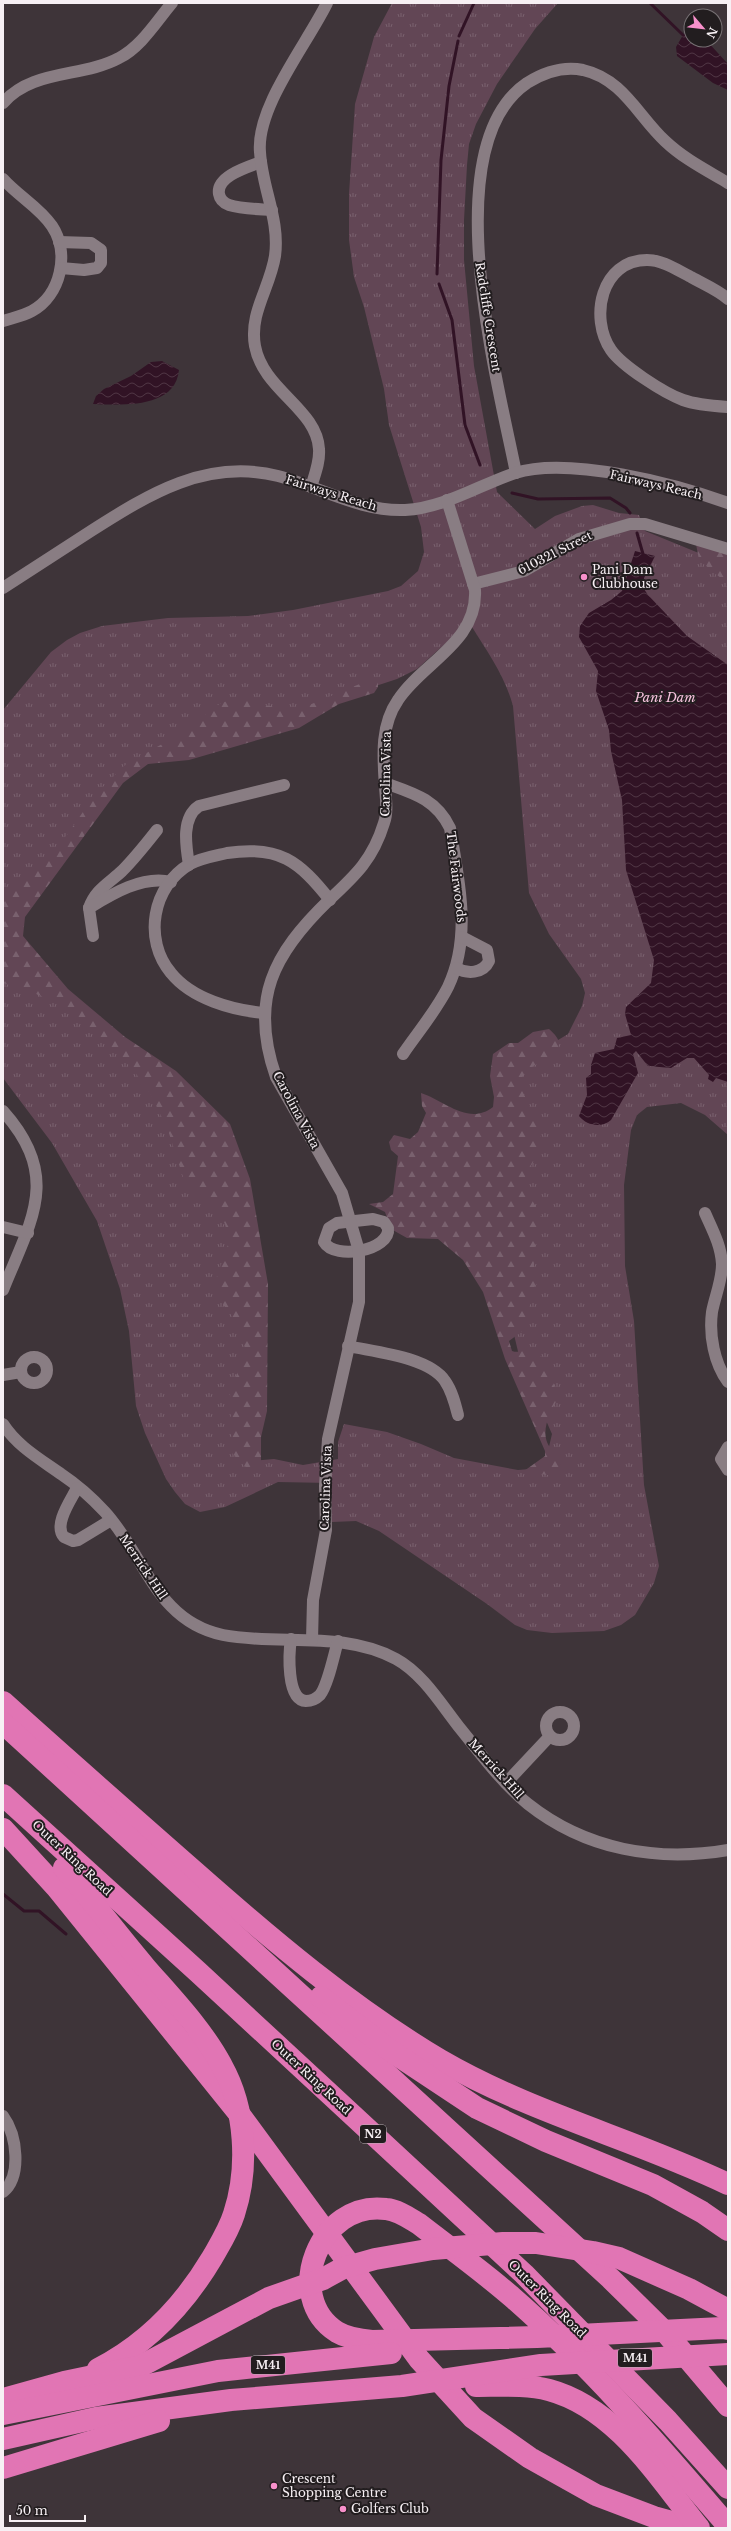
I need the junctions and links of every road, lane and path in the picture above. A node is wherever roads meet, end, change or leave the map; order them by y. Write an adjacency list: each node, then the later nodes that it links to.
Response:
1 (172, 3): 3 (street)
2 (327, 3): 4 (street)
3 (3, 103)
4 (261, 162): 7 (street); 7 (street)
5 (3, 179): 8 (street)
6 (728, 183): 13 (street, Radcliffe Crescent)
7 (272, 210): 14 (street)
8 (59, 242): 9 (street); 9 (street)
9 (61, 268): 11 (street)
10 (728, 299): 12 (street)
11 (3, 321)
12 (728, 407)
13 (516, 473): 15 (street, Fairways Reach); 16 (street, Fairways Reach)
14 (311, 487): 15 (street, Fairways Reach); 19 (street, Fairways Reach)
15 (447, 500): 18 (street, Carolina Vista)
16 (728, 503)
17 (728, 549): 18 (street, 610321 Street)
18 (474, 584): 20 (street, Carolina Vista)
19 (3, 588)
20 (385, 783): 25 (street, Carolina Vista); 28 (street, The Fairwoods)
21 (284, 785): 23 (street)
22 (157, 830): 26 (street)
23 (189, 865): 24 (street); 25 (street)
24 (171, 882): 26 (street); 30 (street)
25 (330, 900): 30 (street, Carolina Vista)
26 (89, 908): 27 (street)
27 (93, 936)
28 (462, 937): 29 (street, The Fairwoods); 29 (street, The Fairwoods)
29 (456, 968): 31 (street, The Fairwoods)
30 (264, 1013): 34 (street, Carolina Vista)
31 (403, 1054)
32 (3, 1111): 36 (street)
33 (705, 1213): 43 (street)
34 (352, 1221): 37 (street, Carolina Vista); 37 (street); 37 (street)
35 (3, 1227): 36 (street)
36 (28, 1233): 38 (street)
37 (360, 1251): 40 (street, Carolina Vista)
38 (8, 1264): 39 (street)
39 (3, 1290)
40 (348, 1346): 44 (street); 51 (street, Carolina Vista)
41 (20, 1372): 42 (street)
42 (3, 1375)
43 (728, 1382)
44 (458, 1415)
45 (3, 1424): 48 (street, Merrick Hill)
46 (728, 1448): 47 (street)
47 (728, 1470)
48 (77, 1488): 49 (street, Merrick Hill); 49 (street)
49 (111, 1520): 50 (street, Merrick Hill)
50 (291, 1639): 51 (street, Merrick Hill); 52 (street)
51 (312, 1640): 52 (street, Merrick Hill)
52 (338, 1641): 57 (street, Merrick Hill)
53 (3, 1702): 63 (highway)
54 (3, 1717): 65 (highway)
55 (3, 1723): 74 (highway)
56 (550, 1736): 57 (street)
57 (506, 1783): 61 (street, Merrick Hill)
58 (3, 1795): 78 (highway, Outer Ring Road / N2)
59 (3, 1804): 70 (highway)
60 (3, 1829): 80 (highway)
61 (728, 1850)
62 (3, 2116): 64 (street)
63 (728, 2184)
64 (3, 2192)
65 (728, 2230)
66 (728, 2310): 70 (highway)
67 (728, 2328): 68 (highway, M41)
68 (537, 2338): 75 (highway, M41); 79 (highway)
69 (728, 2354): 71 (highway, M41)
70 (81, 2378): 72 (highway)
71 (402, 2386): 73 (highway, M41); 81 (highway)
72 (3, 2399)
73 (231, 2400): 76 (highway, M41); 77 (highway)
74 (728, 2406)
75 (3, 2414)
76 (3, 2439)
77 (3, 2468)
78 (728, 2488)
79 (728, 2526)
80 (694, 2528)
81 (700, 2528)

